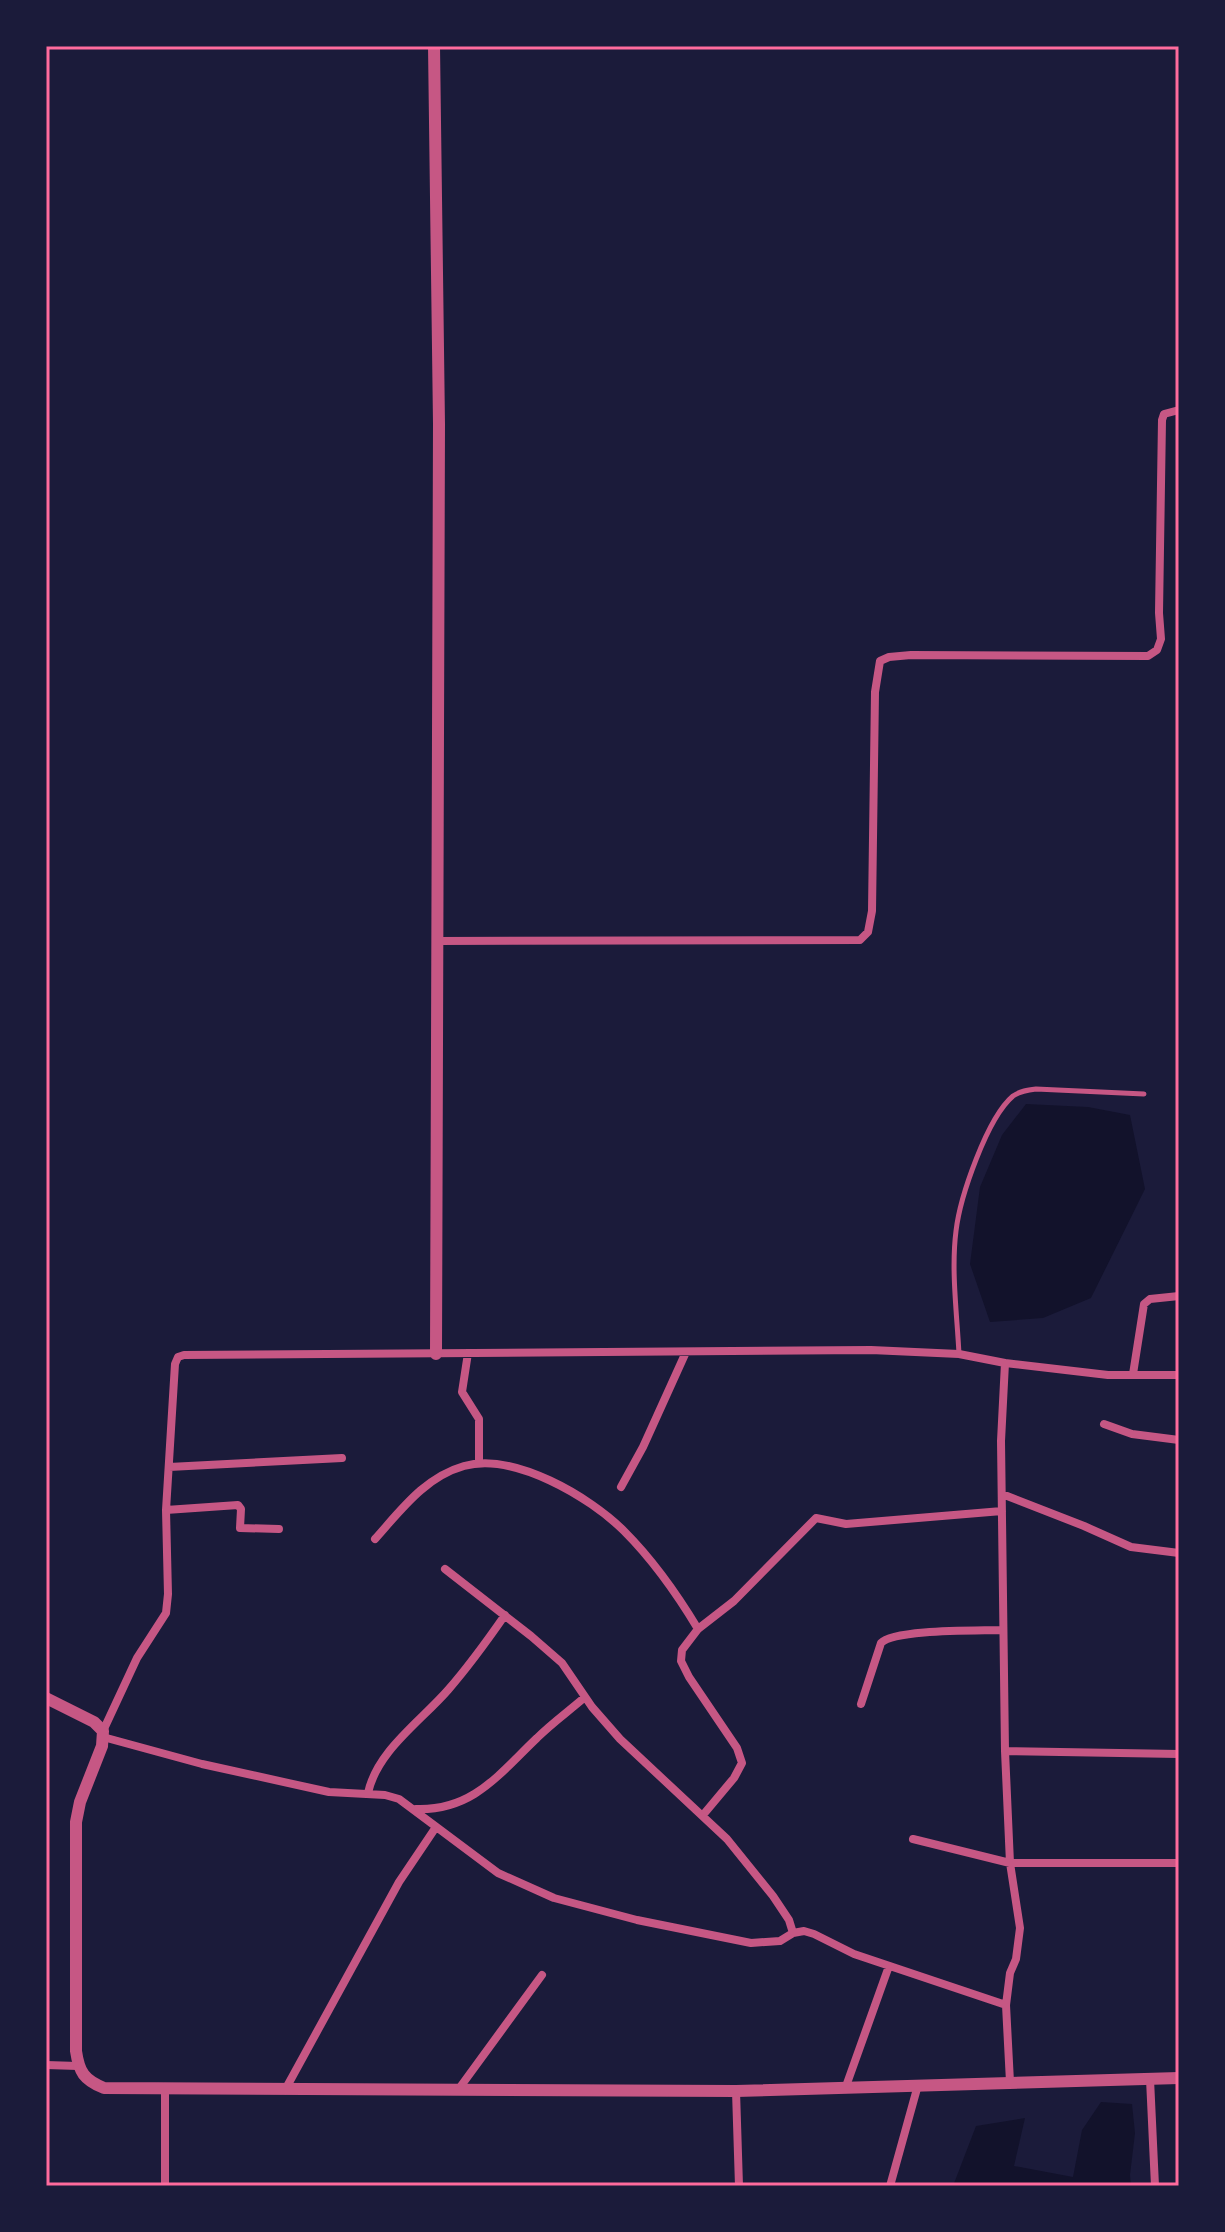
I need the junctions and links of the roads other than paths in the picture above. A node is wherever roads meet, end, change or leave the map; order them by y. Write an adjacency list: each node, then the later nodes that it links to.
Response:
1 (434, 46): 3 (street)
2 (1179, 410): 3 (street)
3 (437, 941): 8 (street)
4 (1144, 1094): 9 (lane)
5 (1179, 1296): 11 (street)
6 (686, 1352): 7 (street); 9 (street); 18 (street)
7 (468, 1353): 8 (street); 16 (street)
8 (436, 1354): 17 (street)
9 (959, 1354): 10 (street)
10 (1005, 1363): 11 (street); 19 (street)
11 (1133, 1374): 12 (street)
12 (1179, 1375)
13 (1104, 1424): 14 (street)
14 (1179, 1440)
15 (342, 1458): 17 (street)
16 (479, 1463): 23 (street); 27 (street)
17 (169, 1467): 20 (street)
18 (621, 1487)
19 (1002, 1494): 21 (street); 24 (street)
20 (166, 1510): 22 (street); 32 (street)
21 (1002, 1511): 27 (street); 28 (street)
22 (279, 1529)
23 (375, 1539)
24 (1179, 1553)
25 (445, 1569): 26 (street)
26 (505, 1615): 29 (street); 35 (street)
27 (698, 1629): 37 (street)
28 (1003, 1630): 31 (street); 33 (street)
29 (585, 1697): 36 (street); 37 (street)
30 (46, 1698): 32 (street)
31 (861, 1704)
32 (103, 1734): 35 (street); 47 (street)
33 (1005, 1751): 34 (street); 40 (street)
34 (1179, 1754)
35 (368, 1793): 36 (street)
36 (415, 1809): 38 (street)
37 (703, 1815): 42 (street)
38 (436, 1827): 42 (street); 54 (street)
39 (913, 1839): 40 (street)
40 (1010, 1863): 41 (street); 45 (street)
41 (1179, 1863)
42 (793, 1933): 43 (street)
43 (889, 1966): 45 (street); 52 (street)
44 (542, 1975): 55 (street)
45 (1006, 2005): 50 (street)
46 (46, 2065): 47 (street)
47 (78, 2066): 53 (street)
48 (1179, 2078): 49 (street)
49 (1150, 2079): 50 (street); 60 (street)
50 (1010, 2082): 51 (street)
51 (918, 2085): 52 (street); 59 (street)
52 (845, 2089): 56 (street)
53 (165, 2090): 54 (street); 57 (street)
54 (284, 2090): 55 (street)
55 (458, 2091): 56 (street)
56 (736, 2091): 58 (street)
57 (165, 2186)
58 (739, 2186)
59 (890, 2186)
60 (1155, 2186)

